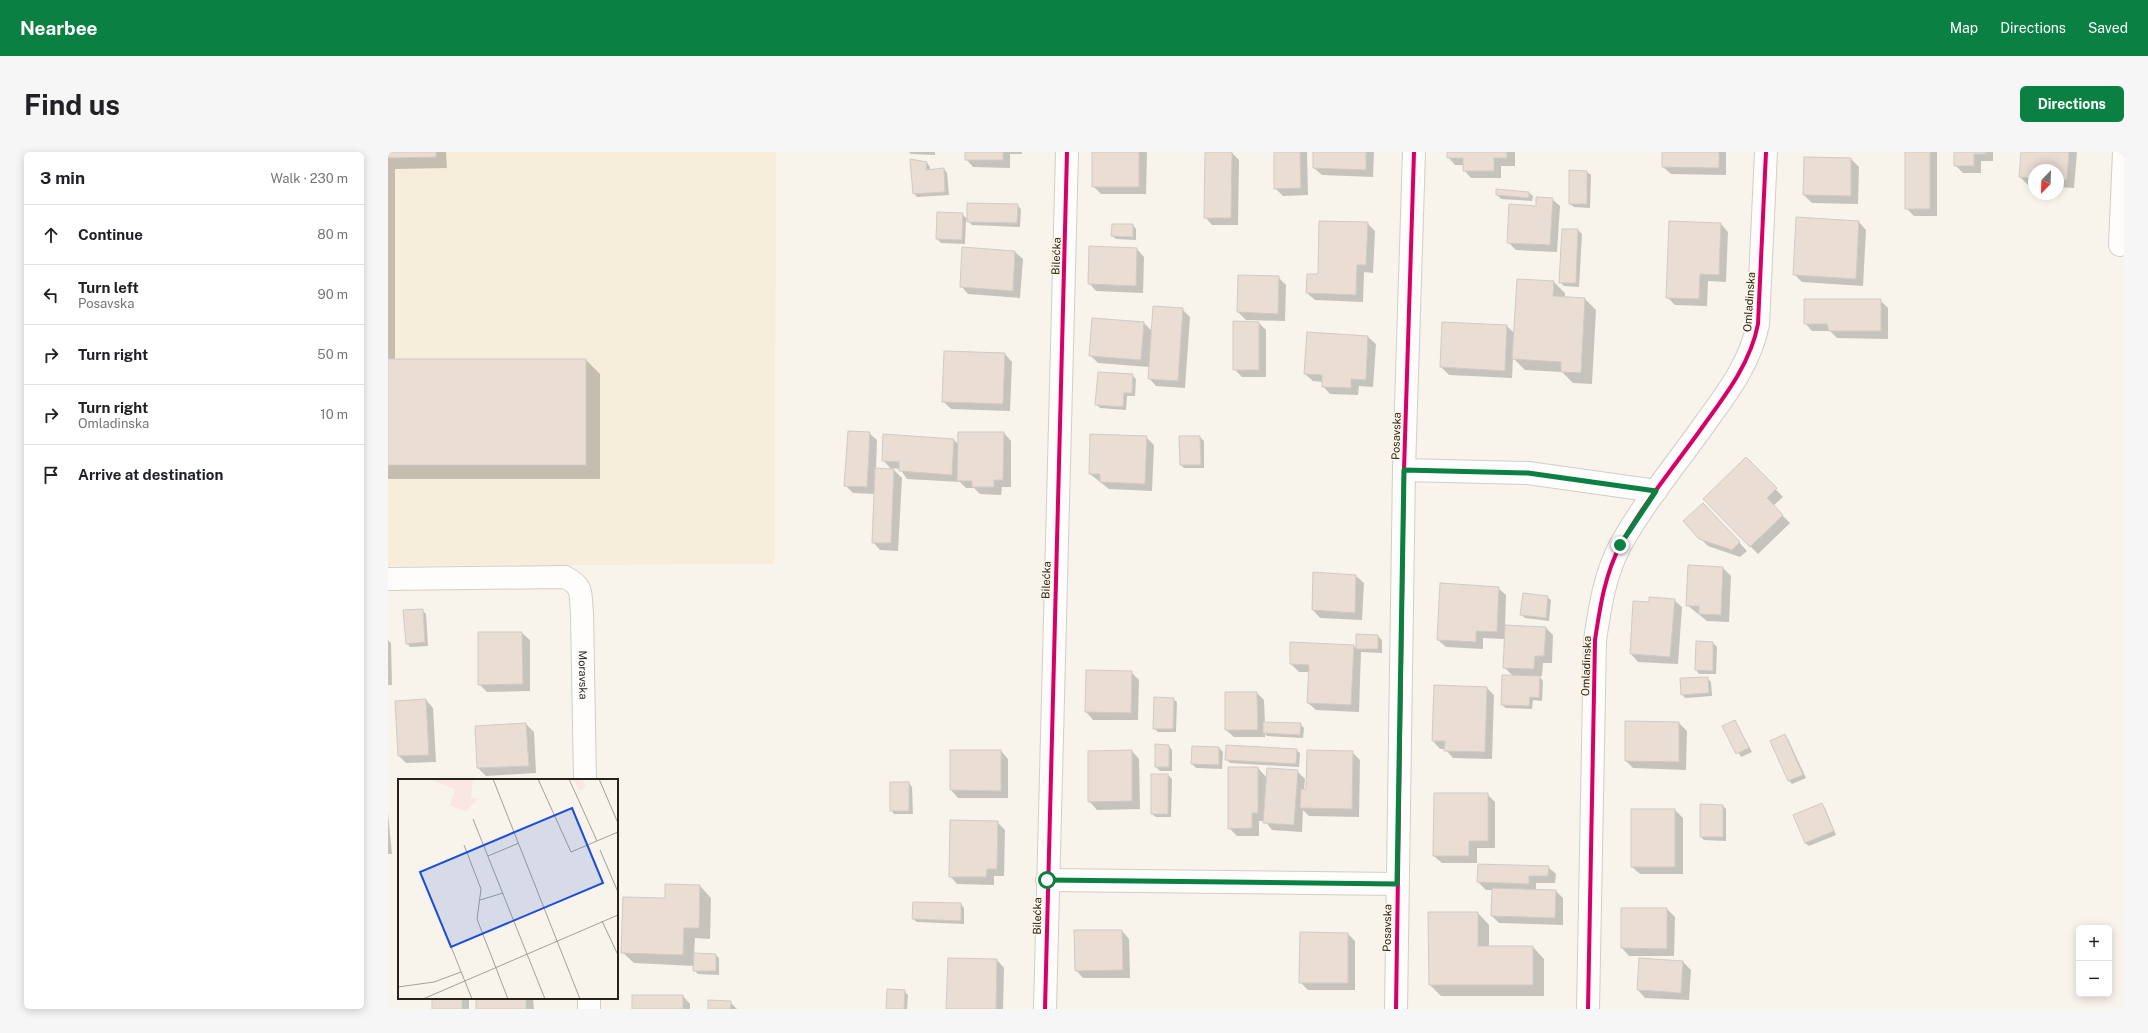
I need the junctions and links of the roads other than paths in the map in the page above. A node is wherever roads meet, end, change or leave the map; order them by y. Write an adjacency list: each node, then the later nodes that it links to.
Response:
1 (1068, 152): 10 (street, Bilećka)
2 (1414, 152): 6 (street, Posavska)
3 (1766, 152): 7 (street, Omladinska)
4 (2124, 152): 5 (street)
5 (2120, 245)
6 (1404, 470): 7 (street); 11 (street, Posavska)
7 (1656, 491): 14 (street, Omladinska)
8 (388, 579): 9 (street, Moravska)
9 (585, 779)
10 (1047, 880): 11 (street); 12 (street, Bilećka)
11 (1397, 884): 13 (street, Posavska)
12 (1045, 1009)
13 (1396, 1009)
14 (1588, 1009)

